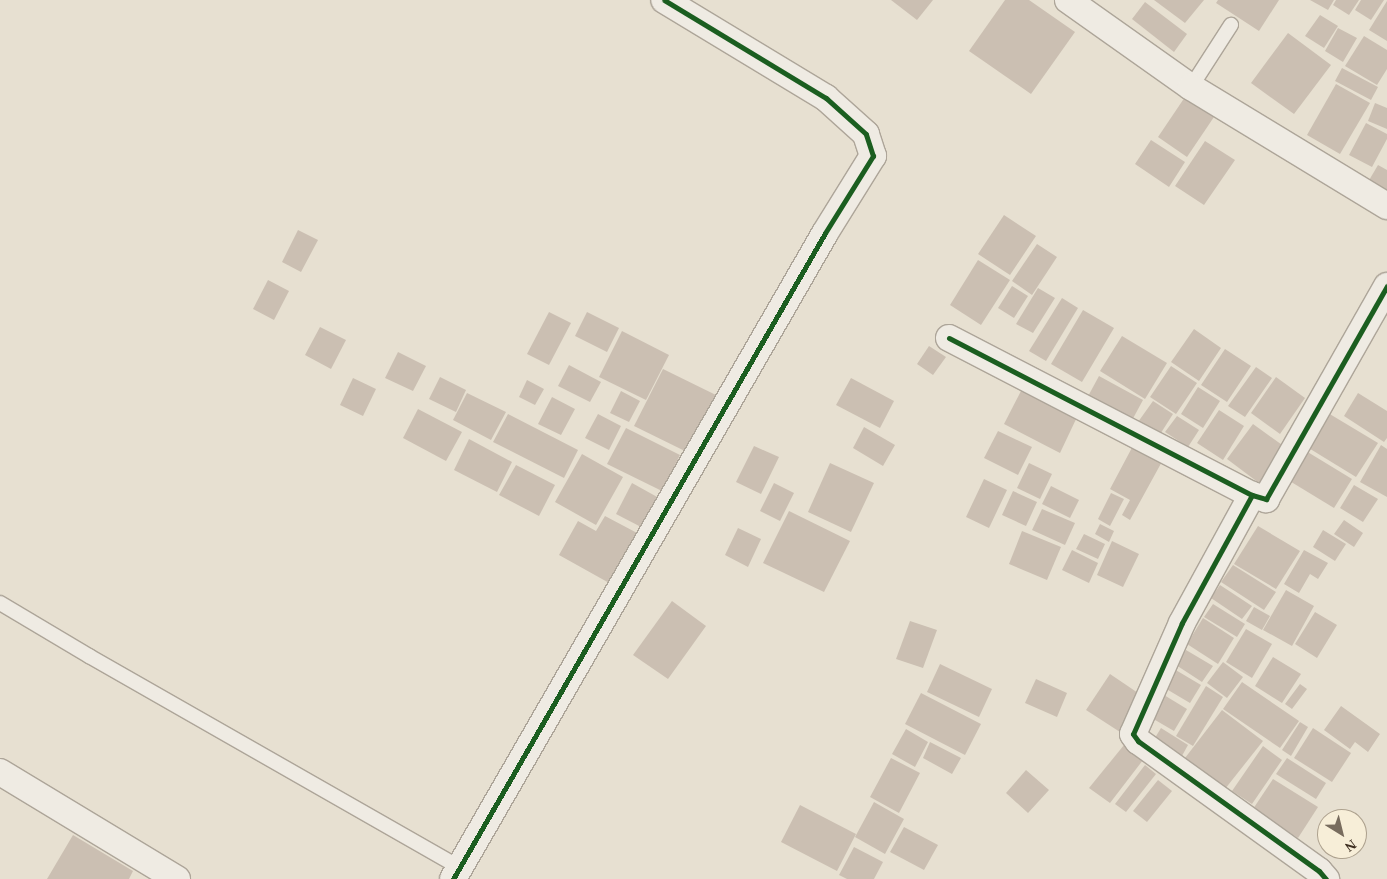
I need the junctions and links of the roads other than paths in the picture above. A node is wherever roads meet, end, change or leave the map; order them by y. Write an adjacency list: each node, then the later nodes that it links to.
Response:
1 (664, 0): 11 (street)
2 (1068, 0): 4 (street)
3 (1231, 25): 4 (lane)
4 (1191, 87): 5 (street)
5 (1387, 206)
6 (1387, 286): 8 (street)
7 (949, 338): 8 (street)
8 (1252, 495): 13 (street)
9 (0, 603): 11 (lane)
10 (0, 772): 12 (street)
11 (456, 874)
12 (177, 879)
13 (1326, 879)

